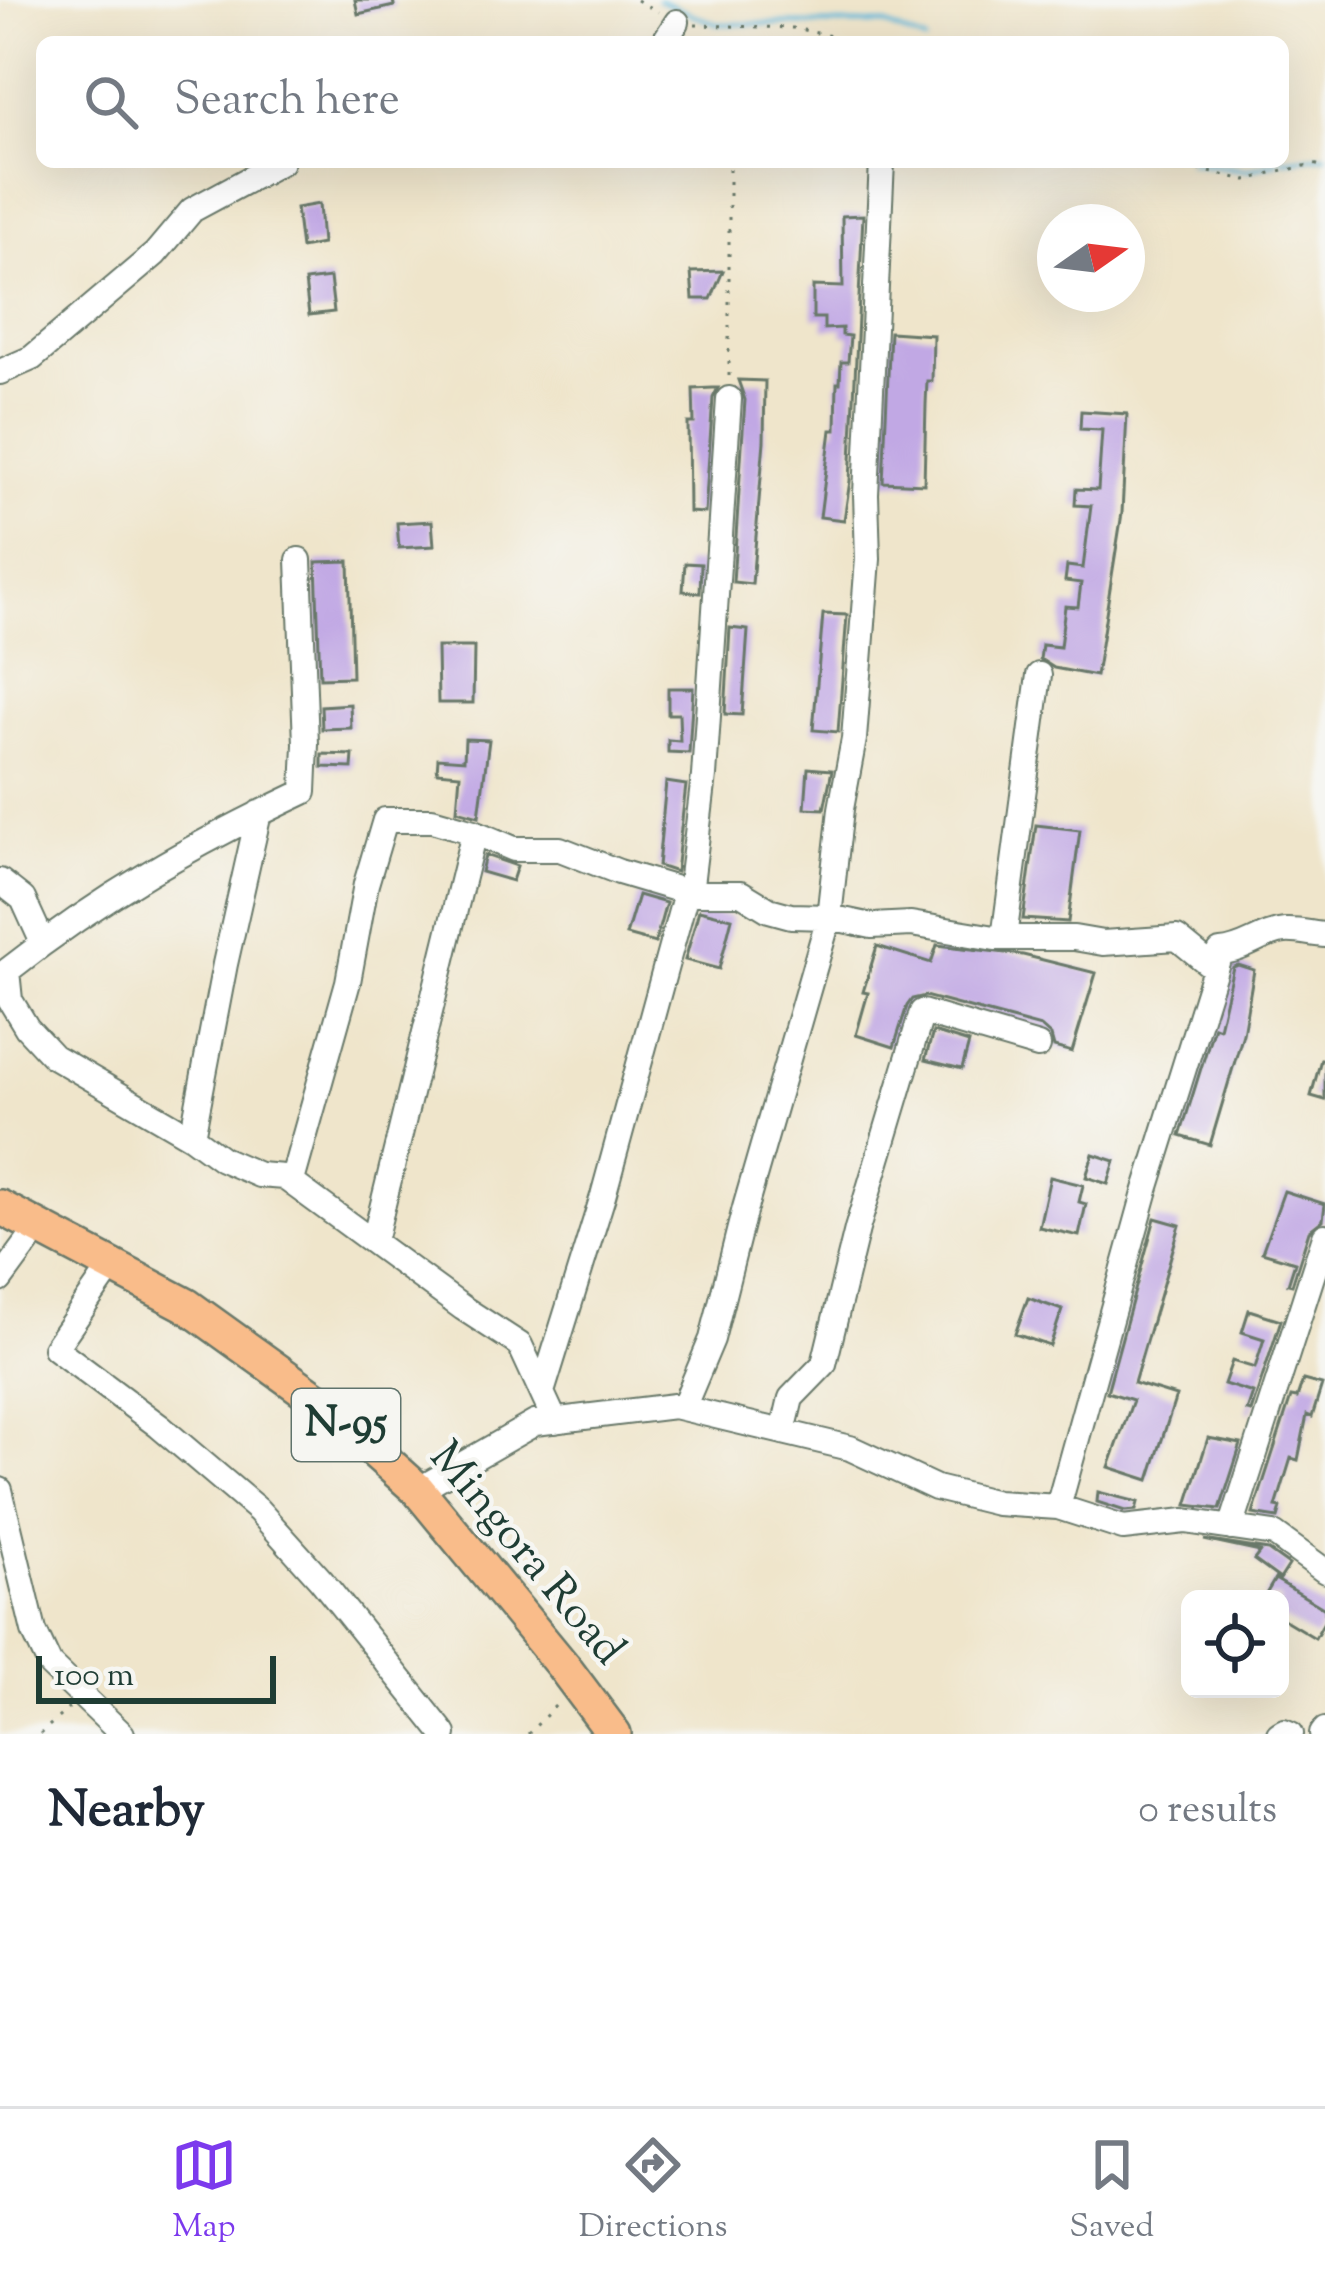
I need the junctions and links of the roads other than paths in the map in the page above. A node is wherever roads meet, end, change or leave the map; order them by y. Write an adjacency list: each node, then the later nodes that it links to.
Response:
1 (270, 168): 3 (street)
2 (882, 168): 11 (street)
3 (0, 372)
4 (729, 399): 10 (street)
5 (298, 560): 7 (street)
6 (1039, 675): 13 (street)
7 (259, 813): 14 (street); 17 (street)
8 (474, 832): 10 (street); 18 (street); 22 (street)
9 (0, 881): 14 (street)
10 (690, 893): 11 (street); 25 (street)
11 (829, 917): 13 (street); 26 (street)
12 (1325, 935): 15 (street)
13 (1004, 938): 15 (street)
14 (43, 943): 17 (street)
15 (1215, 969): 31 (street)
16 (1038, 1046): 28 (street)
17 (193, 1137): 18 (street)
18 (292, 1181): 22 (street)
19 (0, 1207): 20 (highway, Mingora Road / N-95)
20 (39, 1228): 23 (highway, Mingora Road / N-95); 24 (street)
21 (1325, 1236): 32 (street)
22 (374, 1241): 25 (street)
23 (112, 1266): 30 (highway, Mingora Road / N-95); 35 (street)
24 (0, 1280)
25 (543, 1389): 27 (street)
26 (683, 1408): 27 (street); 28 (street)
27 (555, 1420): 30 (street)
28 (783, 1432): 31 (street)
29 (0, 1490): 34 (street)
30 (418, 1490): 36 (highway, Mingora Road / N-95)
31 (1058, 1507): 32 (street)
32 (1231, 1528): 33 (street)
33 (1325, 1571)
34 (122, 1734)
35 (444, 1734)
36 (614, 1734)
37 (1279, 1734): 38 (street)
38 (1291, 1734)

